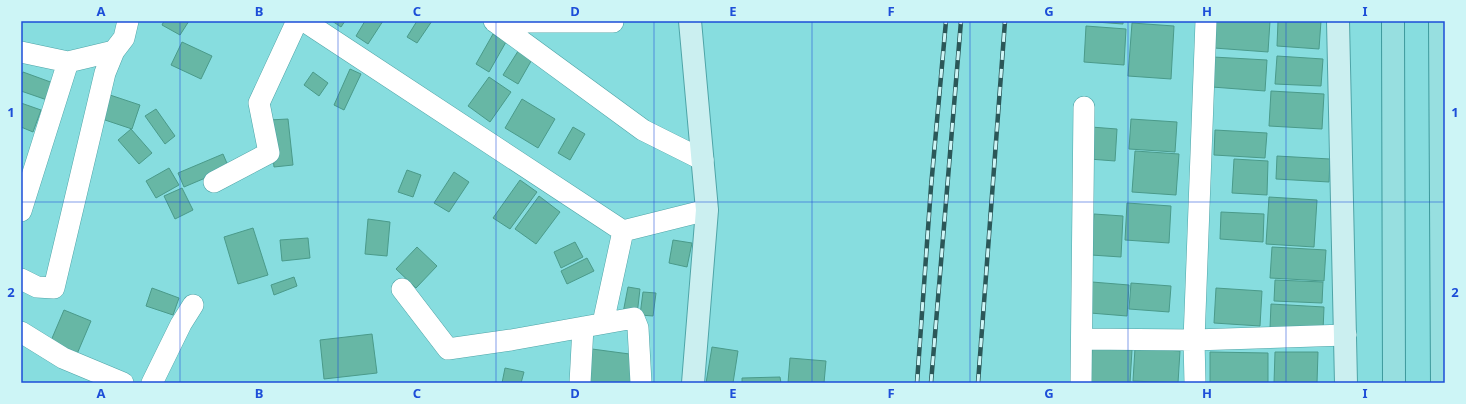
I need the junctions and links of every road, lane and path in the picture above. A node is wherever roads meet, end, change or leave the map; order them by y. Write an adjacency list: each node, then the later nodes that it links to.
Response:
1 (128, 21): 11 (street)
2 (297, 21): 16 (street)
3 (304, 21): 19 (street)
4 (495, 21): 10 (street); 15 (street)
5 (690, 21): 15 (street)
6 (1206, 21): 28 (street)
7 (1338, 21): 26 (street)
8 (1393, 21): 37 (main road)
9 (1440, 21): 38 (main road)
10 (613, 22)
11 (114, 51): 13 (street); 20 (street)
12 (21, 52): 13 (street)
13 (68, 62): 18 (street)
14 (1084, 107): 27 (street)
15 (703, 160): 17 (street)
16 (214, 182)
17 (707, 210): 19 (street); 33 (street)
18 (21, 211)
19 (623, 231): 23 (street)
20 (21, 279)
21 (402, 289): 24 (street)
22 (193, 306): 30 (street)
23 (603, 323): 24 (street); 32 (street)
24 (583, 327): 31 (street)
25 (21, 332): 29 (street)
26 (1346, 335): 28 (street); 36 (street)
27 (1082, 339): 28 (street); 34 (street)
28 (1194, 340): 35 (street)
29 (123, 383)
30 (152, 383)
31 (580, 383)
32 (641, 383)
33 (693, 383)
34 (1081, 383)
35 (1195, 383)
36 (1346, 383)
37 (1394, 383)
38 (1442, 383)

